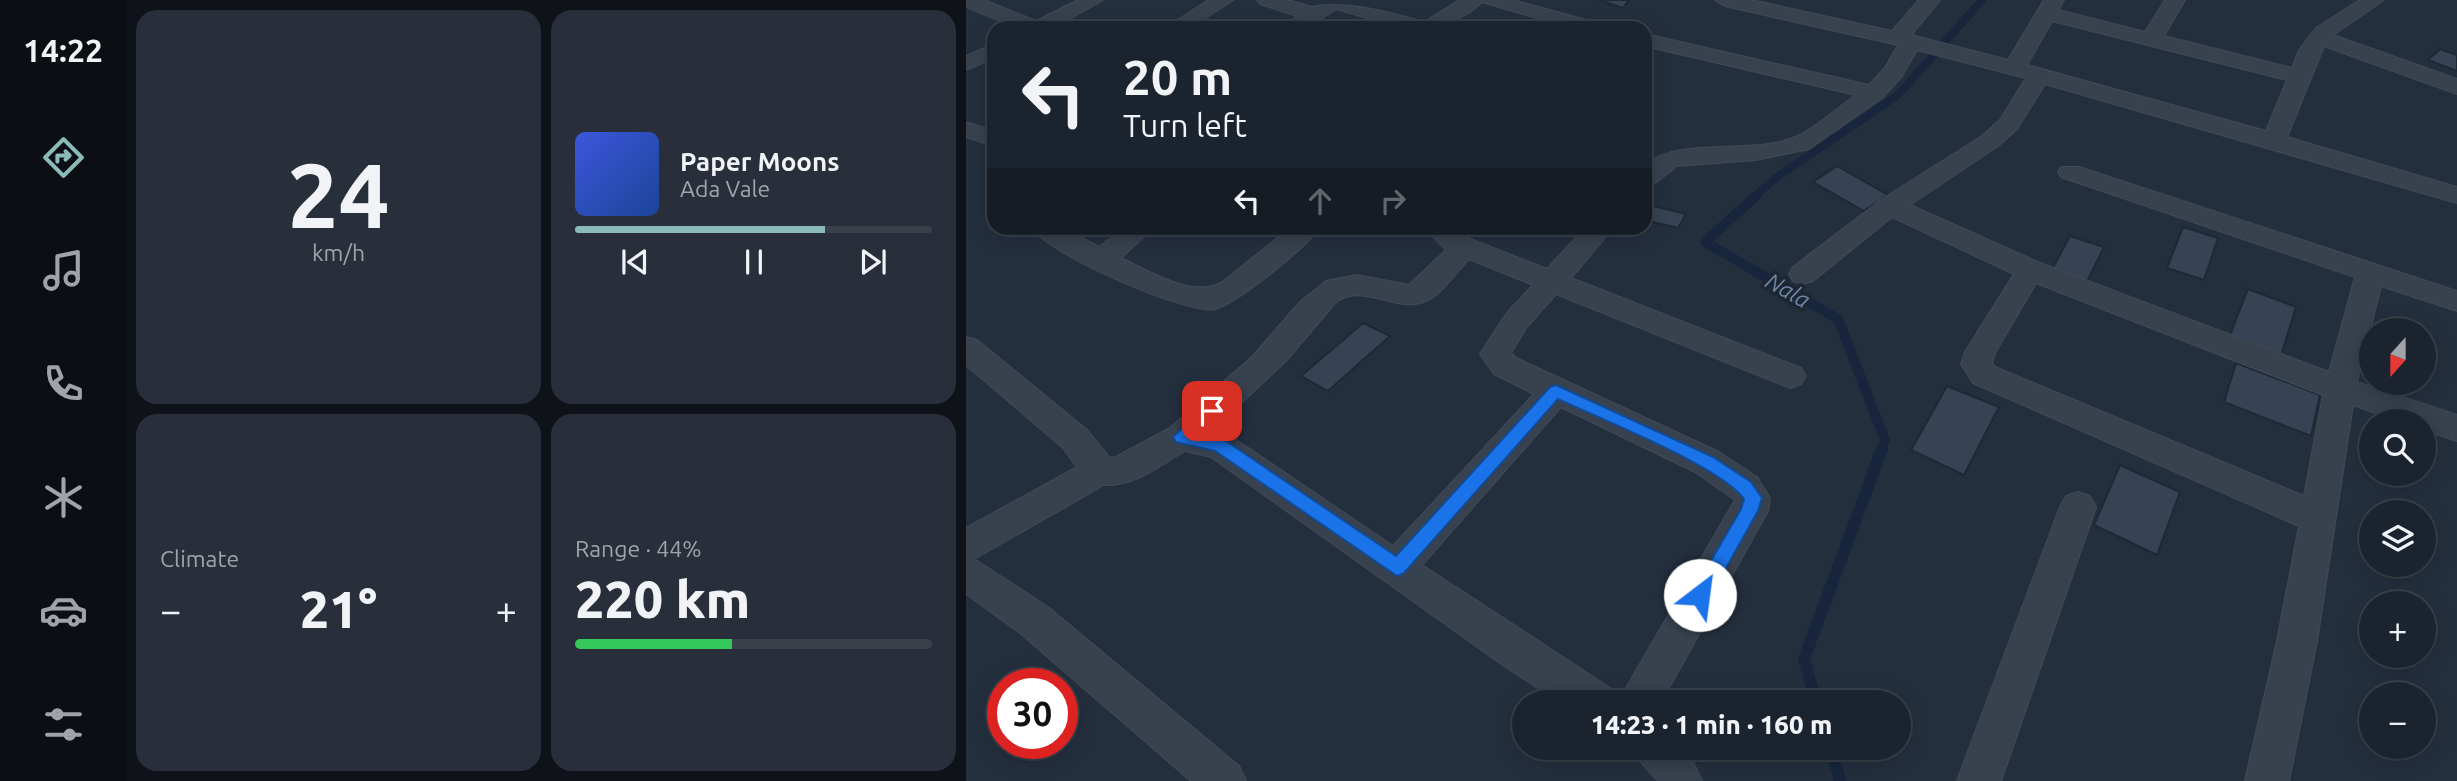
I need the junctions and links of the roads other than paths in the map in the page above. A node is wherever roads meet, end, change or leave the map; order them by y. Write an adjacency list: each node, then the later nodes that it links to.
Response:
1 (966, 0): 16 (street)
2 (1093, 0): 17 (street)
3 (1223, 0): 18 (street)
4 (1266, 0): 14 (street)
5 (1474, 0): 21 (street)
6 (1491, 0): 22 (street)
7 (1725, 0): 15 (street)
8 (1837, 0): 15 (street)
9 (1930, 0): 25 (street)
10 (2175, 0): 24 (street)
11 (2374, 0): 23 (street)
12 (1336, 1): 14 (street); 20 (street)
13 (2049, 7): 24 (street); 29 (street)
14 (1313, 14): 19 (street)
15 (1817, 19): 25 (street)
16 (1019, 21)
17 (1051, 21)
18 (1187, 21)
19 (1302, 21)
20 (1403, 21)
21 (1438, 21)
22 (1562, 21)
23 (2320, 37): 31 (street); 32 (street)
24 (2151, 40): 31 (street)
25 (1909, 41): 29 (street); 33 (street)
26 (1652, 42): 33 (street)
27 (987, 54): 28 (street)
28 (966, 64)
29 (2014, 68): 30 (street)
30 (2039, 75): 36 (street); 40 (street)
31 (2300, 77): 36 (street)
32 (2457, 87)
33 (1874, 93): 37 (street)
34 (966, 129): 35 (street)
35 (987, 136)
36 (2274, 141): 39 (street)
37 (1652, 172)
38 (2070, 172): 48 (street)
39 (2457, 195)
40 (1890, 206): 47 (street); 49 (street)
41 (1057, 235): 46 (street)
42 (1131, 235): 46 (street)
43 (1298, 235): 46 (street)
44 (1594, 235): 50 (street)
45 (1457, 237): 50 (street); 57 (street)
46 (1101, 260)
47 (2031, 270): 54 (street); 60 (street)
48 (2370, 272): 51 (street); 54 (street)
49 (1803, 274)
50 (1552, 282): 53 (street); 55 (street)
51 (2457, 302)
52 (966, 348): 58 (street)
53 (1790, 376)
54 (2340, 388): 56 (street); 60 (street)
55 (1556, 391): 62 (street); 65 (street)
56 (2457, 428)
57 (1182, 437): 58 (street); 62 (street)
58 (1100, 471): 61 (street)
59 (2078, 507): 69 (street)
60 (2318, 518): 70 (street)
61 (966, 546)
62 (1397, 567): 64 (street)
63 (966, 573): 67 (street)
64 (1577, 690)
65 (1645, 690)
66 (1670, 760): 68 (street)
67 (1224, 781)
68 (1680, 781)
69 (1979, 781)
70 (2267, 781)

